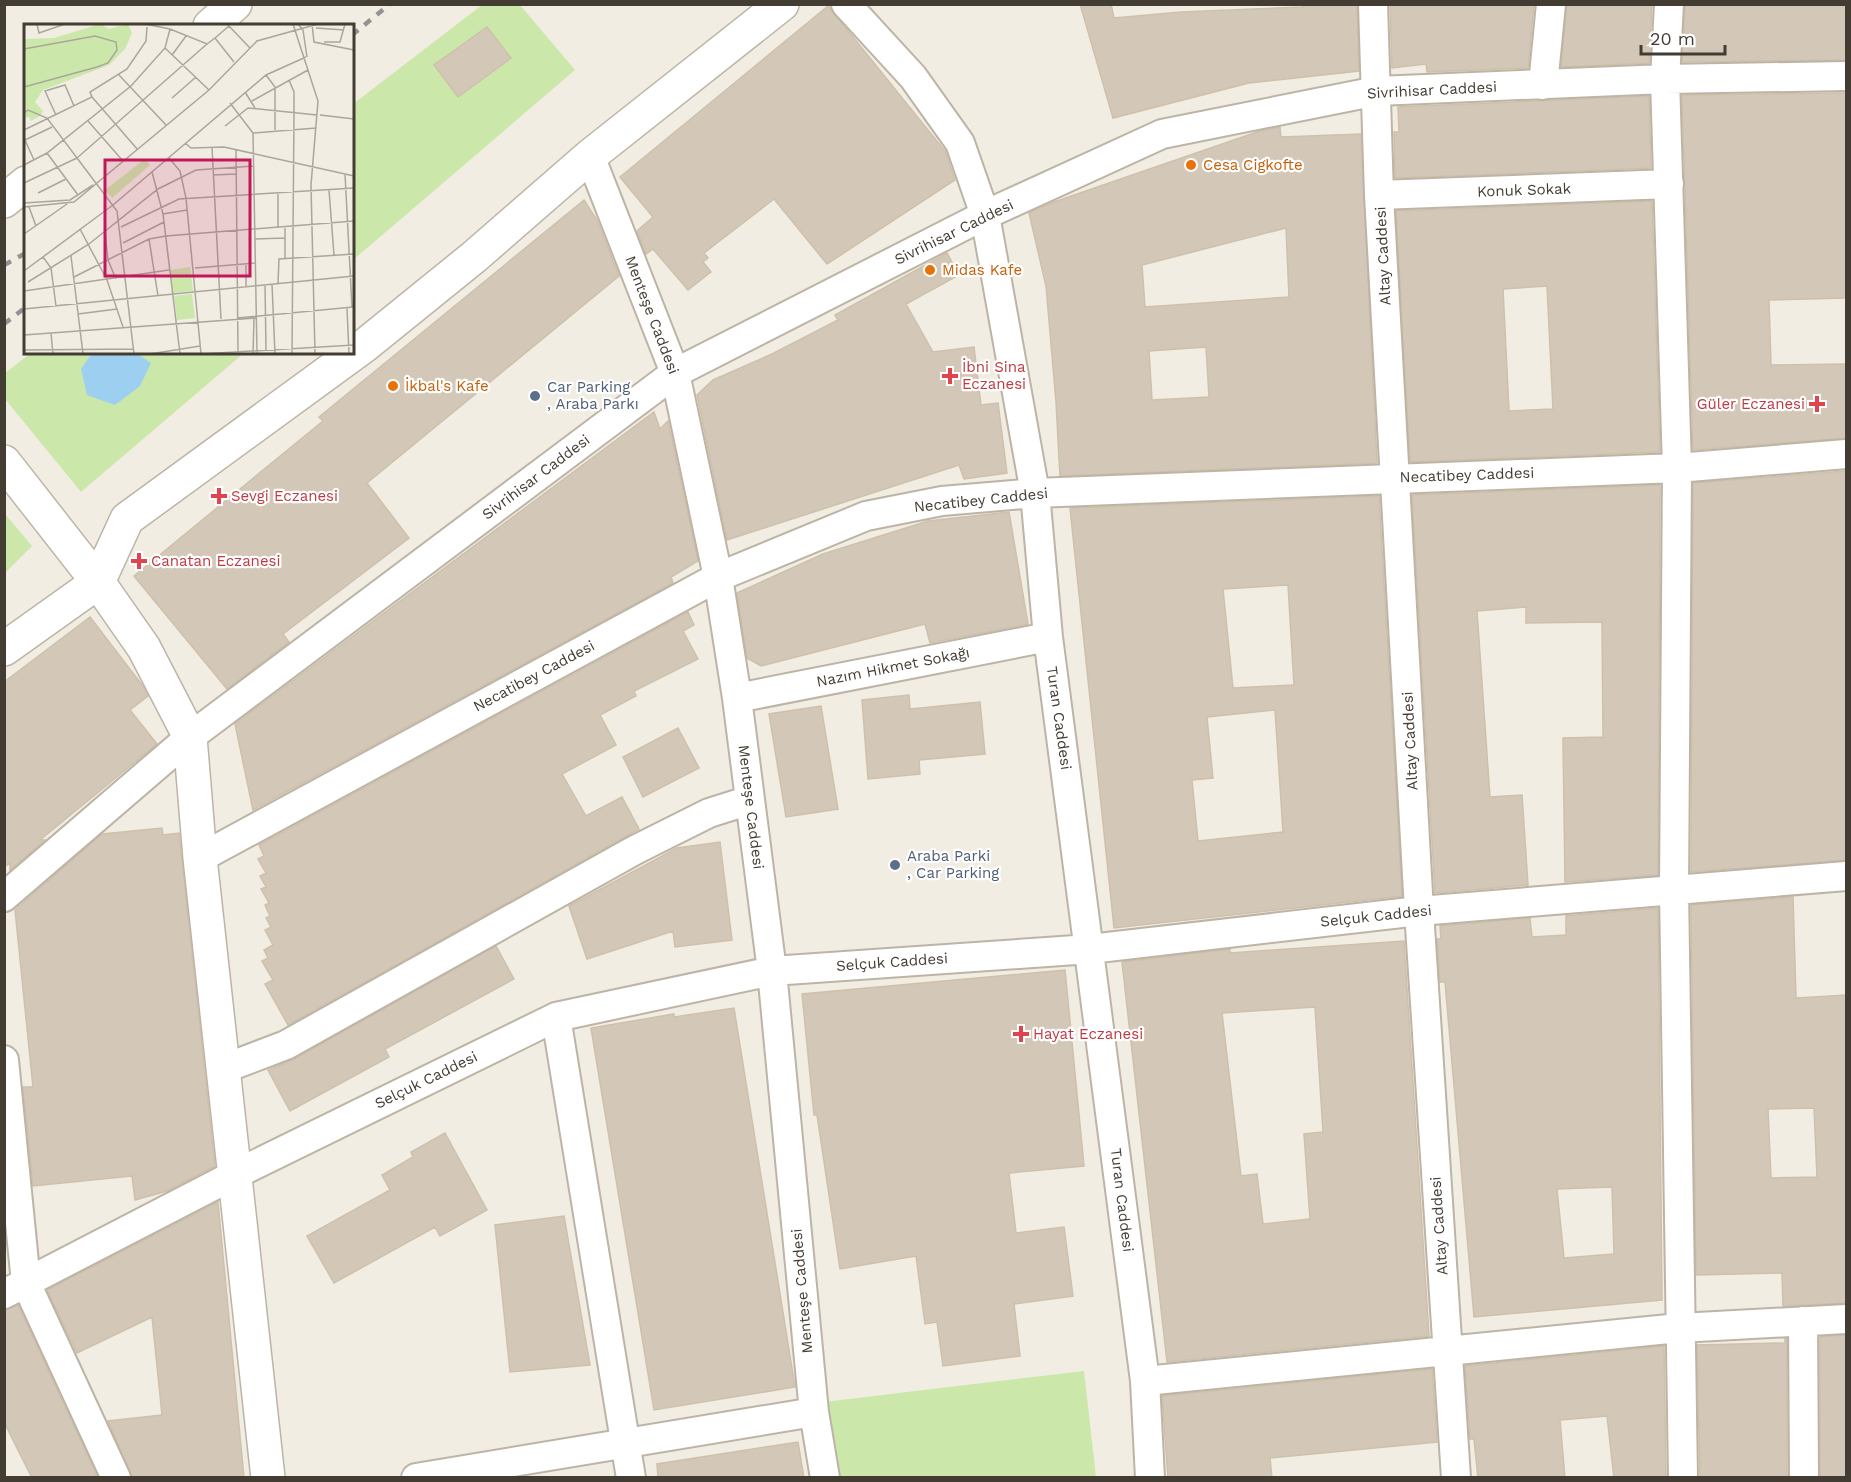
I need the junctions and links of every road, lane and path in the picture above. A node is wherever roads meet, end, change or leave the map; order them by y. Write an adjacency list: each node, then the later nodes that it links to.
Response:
1 (782, 4): 10 (street)
2 (846, 4): 15 (street, Turan Caddesi)
3 (1373, 4): 9 (street, Altay Caddesi)
4 (1551, 4): 8 (street)
5 (1669, 4): 7 (street)
6 (1846, 76): 7 (street, Sivrihisar Caddesi)
7 (1665, 80): 8 (street, Sivrihisar Caddesi); 11 (street)
8 (1543, 85): 9 (street, Sivrihisar Caddesi)
9 (1377, 91): 13 (street, Altay Caddesi); 15 (street, Sivrihisar Caddesi)
10 (590, 156): 16 (street); 18 (street, Menteşe Caddesi)
11 (1669, 184): 13 (street, Konuk Sokak); 21 (street)
12 (24, 185): 14 (street)
13 (1379, 195): 22 (street, Altay Caddesi)
14 (4, 201)
15 (985, 215): 18 (street, Sivrihisar Caddesi); 23 (street, Turan Caddesi)
16 (354, 353)
17 (353, 354): 25 (street)
18 (675, 373): 24 (street, Menteşe Caddesi); 29 (street, Sivrihisar Caddesi)
19 (1846, 454): 21 (street, Necatibey Caddesi)
20 (4, 462): 25 (street)
21 (1677, 468): 22 (street, Necatibey Caddesi); 33 (street)
22 (1396, 477): 23 (street, Necatibey Caddesi); 35 (street, Altay Caddesi)
23 (1035, 493): 24 (street, Necatibey Caddesi); 26 (street, Turan Caddesi)
24 (718, 577): 28 (street, Menteşe Caddesi); 31 (street, Necatibey Caddesi)
25 (98, 582): 27 (street); 29 (street)
26 (1048, 637): 28 (street, Nazım Hikmet Sokağı); 36 (street, Turan Caddesi)
27 (4, 649)
28 (738, 698): 30 (street, Menteşe Caddesi)
29 (190, 737): 31 (street); 34 (street, Sivrihisar Caddesi)
30 (750, 800): 37 (street, Menteşe Caddesi); 40 (street)
31 (200, 858): 40 (street)
32 (1846, 876): 33 (street, Selçuk Caddesi)
33 (1674, 889): 35 (street, Selçuk Caddesi); 45 (street)
34 (4, 897)
35 (1419, 911): 36 (street, Selçuk Caddesi); 46 (street, Altay Caddesi)
36 (1090, 948): 37 (street, Selçuk Caddesi); 47 (street, Turan Caddesi)
37 (772, 970): 38 (street, Selçuk Caddesi); 48 (street, Menteşe Caddesi)
38 (556, 1017): 41 (street, Selçuk Caddesi); 49 (street)
39 (4, 1060): 42 (street)
40 (222, 1069): 41 (street)
41 (234, 1175): 42 (street, Selçuk Caddesi); 51 (street)
42 (15, 1288): 50 (street)
43 (1846, 1319): 44 (street)
44 (1803, 1321): 45 (street); 58 (street)
45 (1678, 1328): 46 (street); 57 (street)
46 (1448, 1353): 47 (street); 56 (street, Altay Caddesi)
47 (1145, 1381): 55 (street, Turan Caddesi)
48 (814, 1412): 49 (street); 54 (street, Menteşe Caddesi)
49 (626, 1443): 52 (street); 53 (street)
50 (116, 1478)
51 (268, 1478)
52 (416, 1478)
53 (631, 1478)
54 (825, 1478)
55 (1150, 1478)
56 (1456, 1478)
57 (1683, 1478)
58 (1804, 1478)

